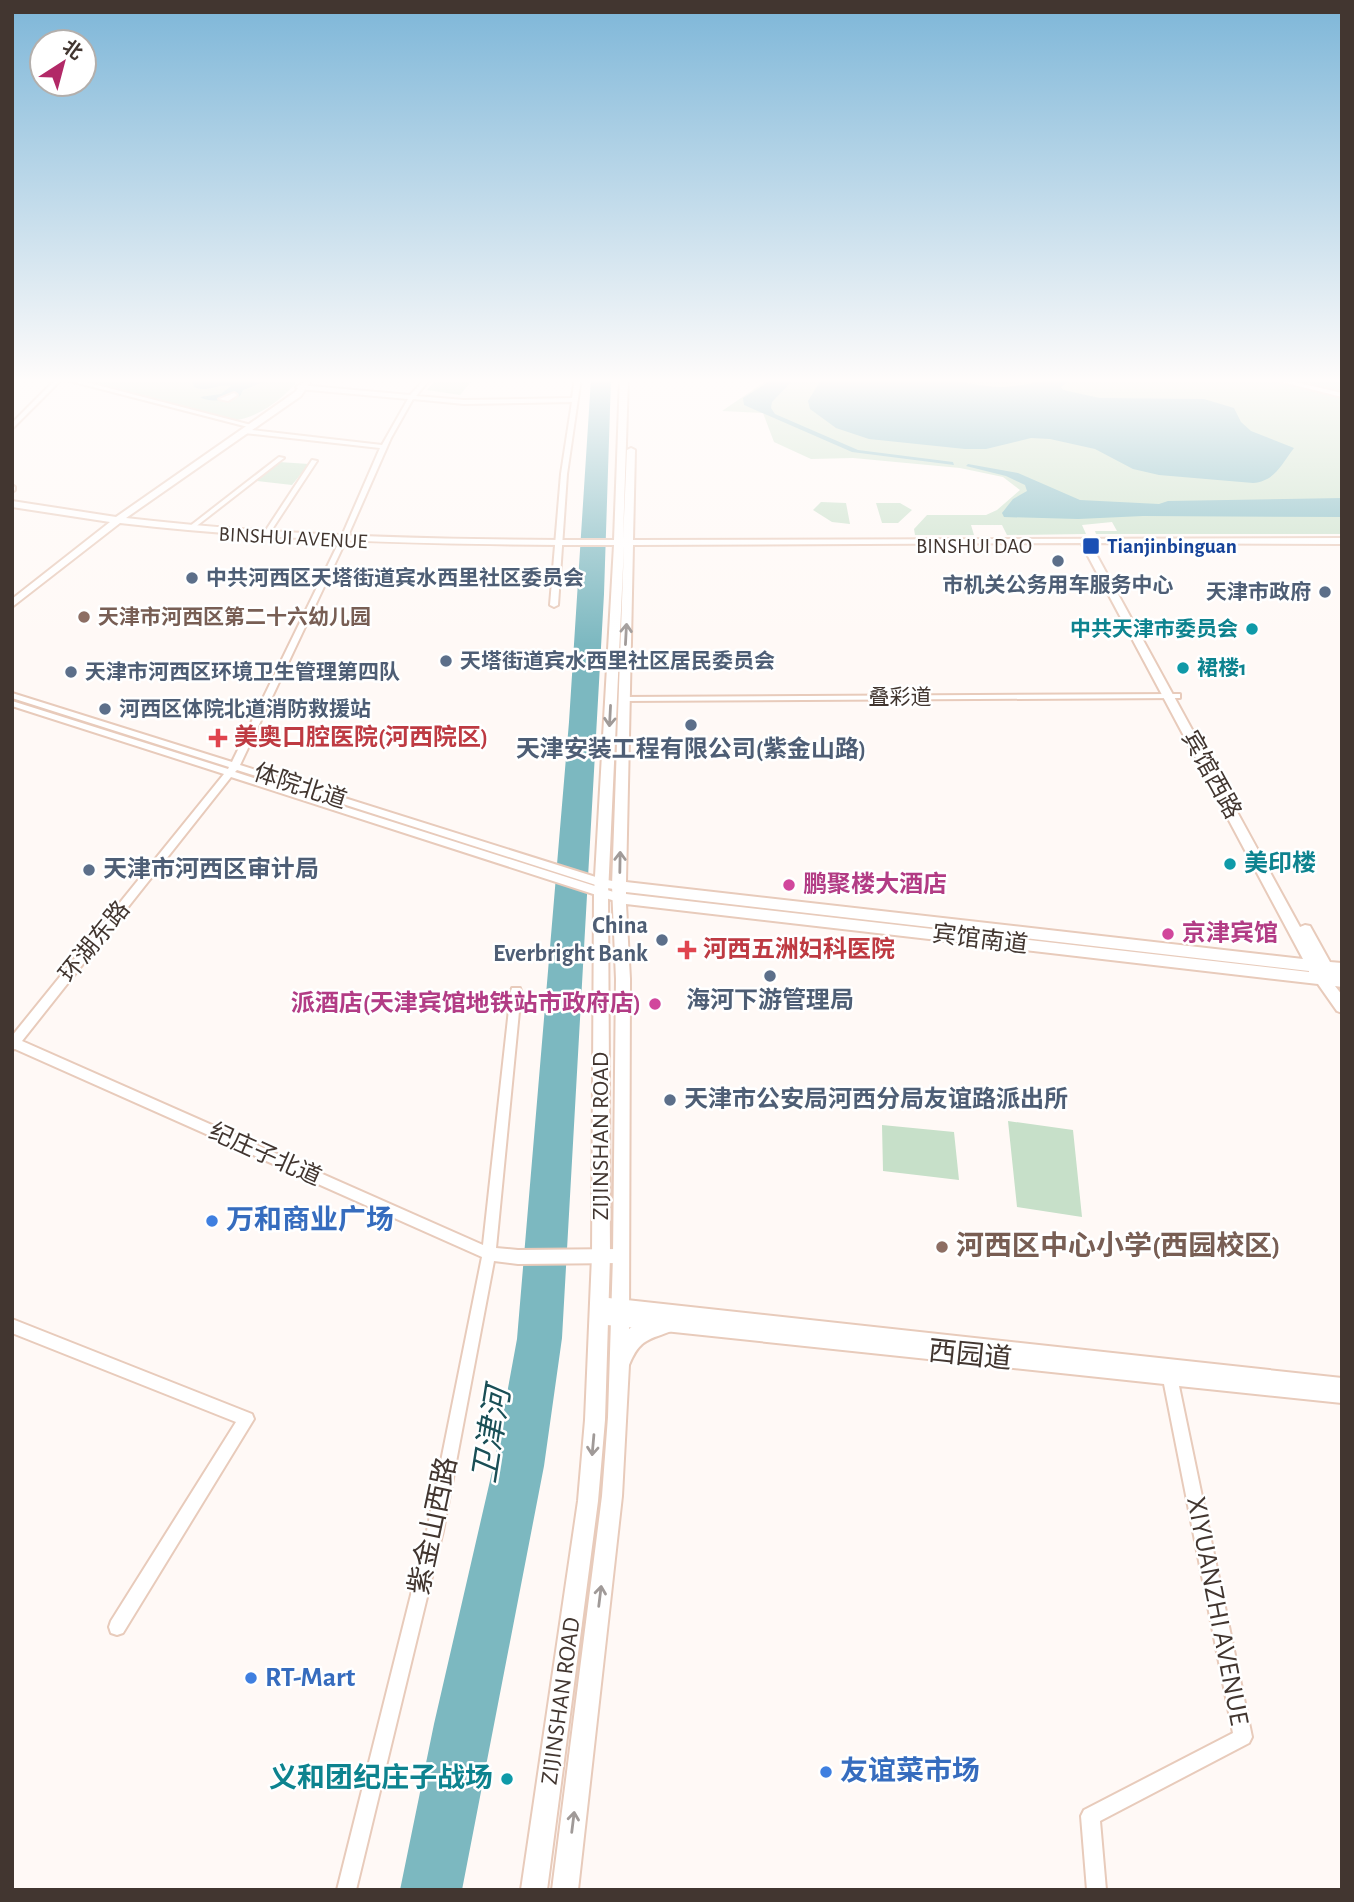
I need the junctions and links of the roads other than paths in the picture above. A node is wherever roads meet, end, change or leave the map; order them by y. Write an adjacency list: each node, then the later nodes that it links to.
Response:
1 (192, 467): 9 (main road)
2 (270, 467): 10 (street)
3 (310, 467): 11 (street)
4 (375, 467): 12 (street, 环湖东路)
5 (565, 467): 15 (street)
6 (621, 467): 17 (main road, ZIJINSHAN ROAD)
7 (625, 467): 17 (main road, ZIJINSHAN ROAD)
8 (12, 506): 9 (main road, BINSHUI AVENUE)
9 (116, 521): 10 (main road, BINSHUI AVENUE); 12 (main road, BINSHUI AVENUE); 19 (main road); 20 (main road)
10 (192, 527): 11 (main road, BINSHUI AVENUE)
11 (267, 533): 12 (main road, BINSHUI AVENUE)
12 (343, 540): 15 (main road, BINSHUI AVENUE); 26 (street, 环湖东路)
13 (1342, 541): 14 (main road, BINSHUI DAO)
14 (1089, 543): 17 (main road, BINSHUI DAO); 18 (main road, BINSHUI DAO); 23 (main road, 宾馆西路)
15 (559, 545): 16 (main road, BINSHUI AVENUE); 21 (street)
16 (576, 545): 17 (main road, BINSHUI DAO)
17 (618, 545): 24 (main road, ZIJINSHAN ROAD, one-way to 17); 27 (main road, ZIJINSHAN ROAD, one-way to 27)
18 (1342, 547)
19 (12, 598)
20 (12, 604)
21 (554, 605)
22 (12, 695): 26 (street, 体院北道)
23 (1172, 696): 24 (street, 叠彩道); 29 (main road, 宾馆西路)
24 (623, 699): 28 (main road, ZIJINSHAN ROAD, one-way to 24)
25 (12, 703): 26 (street)
26 (233, 770): 27 (street); 32 (street, 环湖东路)
27 (602, 888): 28 (street); 34 (main road, ZIJINSHAN ROAD)
28 (619, 892): 29 (main road, 宾馆南道); 35 (main road, ZIJINSHAN ROAD)
29 (1332, 977): 31 (main road, 宾馆西路)
30 (516, 991): 33 (street, 紫金山西路)
31 (1342, 1007)
32 (13, 1044): 33 (street, 纪庄子北道)
33 (489, 1254): 34 (street, 纪庄子北道); 46 (street, 紫金山西路)
34 (601, 1256): 35 (street); 36 (main road, ZIJINSHAN ROAD)
35 (622, 1256): 38 (main road, ZIJINSHAN ROAD)
36 (599, 1310): 38 (street); 42 (main road, ZIJINSHAN ROAD)
37 (666, 1317): 38 (street); 40 (main road); 41 (street, 西园道)
38 (623, 1318): 40 (main road, ZIJINSHAN ROAD); 42 (street)
39 (12, 1326): 45 (street)
40 (619, 1371): 48 (main road, ZIJINSHAN ROAD, one-way to 40)
41 (1169, 1373): 43 (street, 西园道); 44 (street, 西园道); 49 (street, XIYUANZHI AVENUE)
42 (597, 1377): 47 (main road, ZIJINSHAN ROAD, one-way to 47)
43 (1342, 1385)
44 (1342, 1396)
45 (117, 1627)
46 (346, 1890)
47 (534, 1890)
48 (565, 1890)
49 (1097, 1890)

